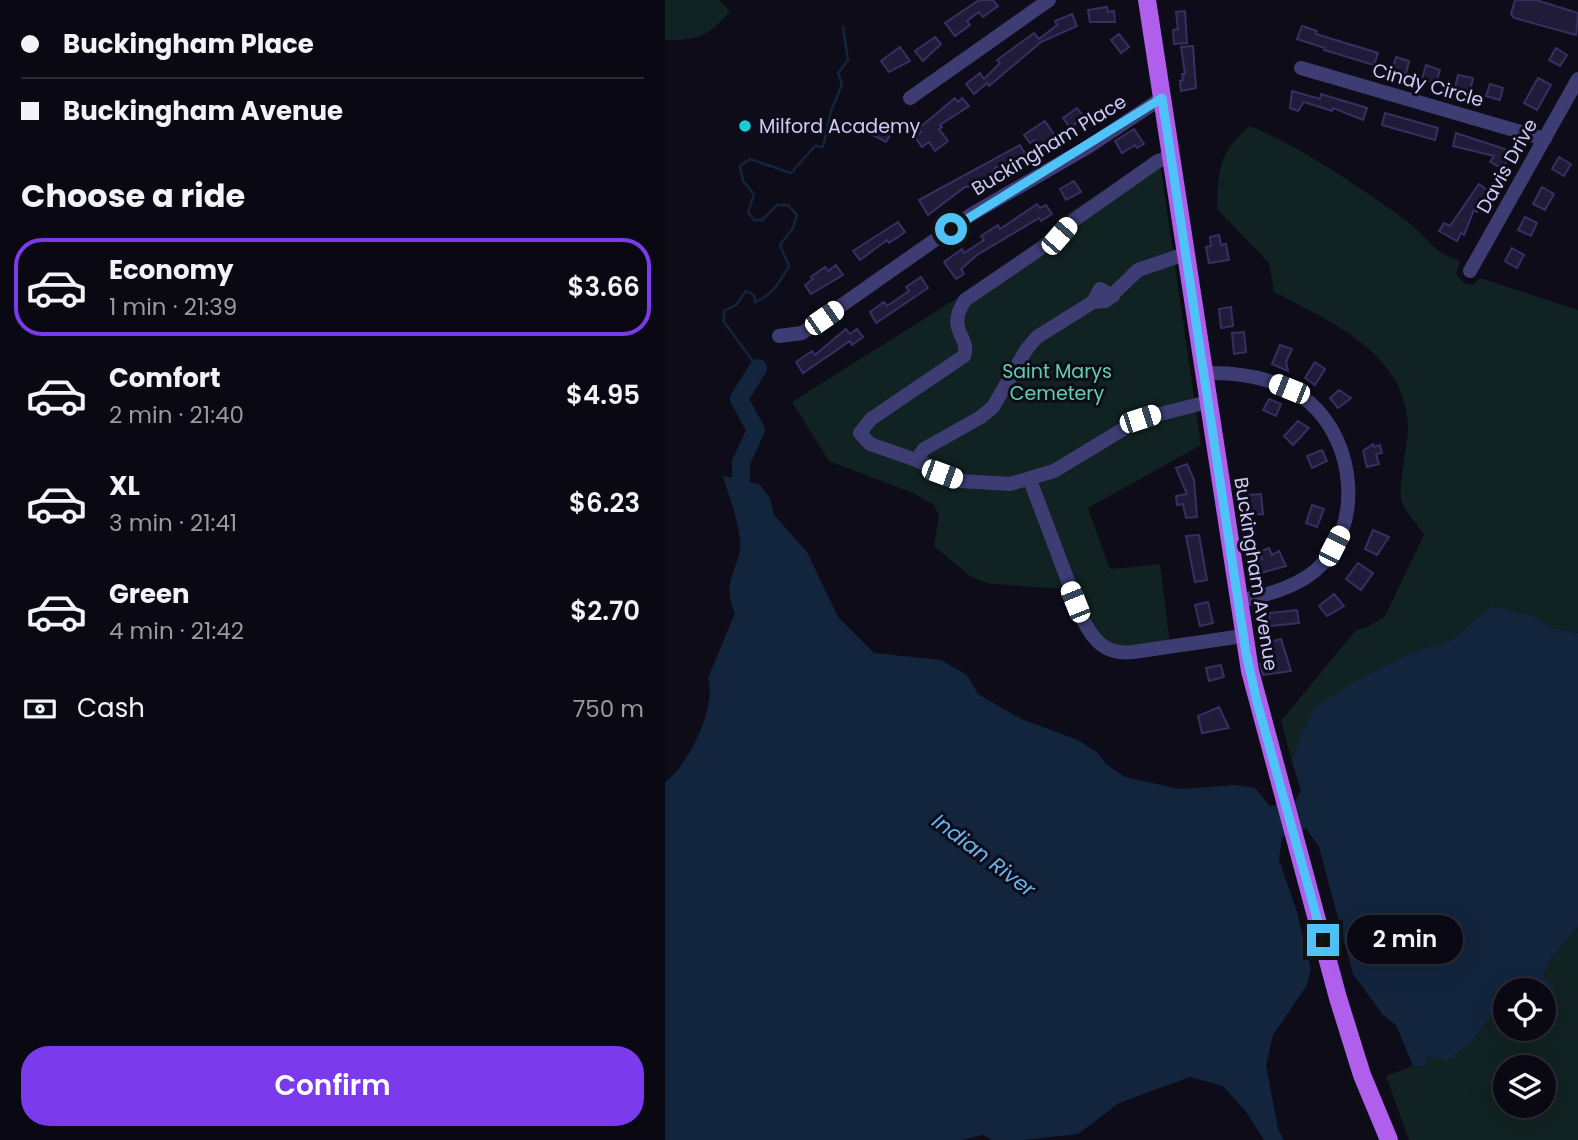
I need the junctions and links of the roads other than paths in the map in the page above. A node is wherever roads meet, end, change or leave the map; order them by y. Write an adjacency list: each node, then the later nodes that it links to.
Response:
1 (1049, 0): 5 (street)
2 (1147, 0): 6 (main road, Buckingham Avenue)
3 (1301, 68): 7 (street, Cindy Circle)
4 (1578, 79): 7 (street, Davis Drive)
5 (910, 98)
6 (1162, 98): 8 (main road, Buckingham Avenue); 11 (street, Buckingham Place)
7 (1545, 139): 10 (street, Davis Drive)
8 (1171, 157): 9 (main road, Buckingham Avenue); 14 (street)
9 (1185, 254): 12 (main road, Buckingham Avenue); 14 (street)
10 (1470, 271)
11 (779, 336)
12 (1203, 373): 13 (main road, Buckingham Avenue); 16 (street)
13 (1208, 402): 15 (street); 16 (main road, Buckingham Avenue)
14 (916, 460): 15 (street)
15 (1030, 480): 17 (street)
16 (1238, 601): 17 (main road, Buckingham Avenue)
17 (1243, 636): 18 (main road, Buckingham Avenue)
18 (1389, 1140)

